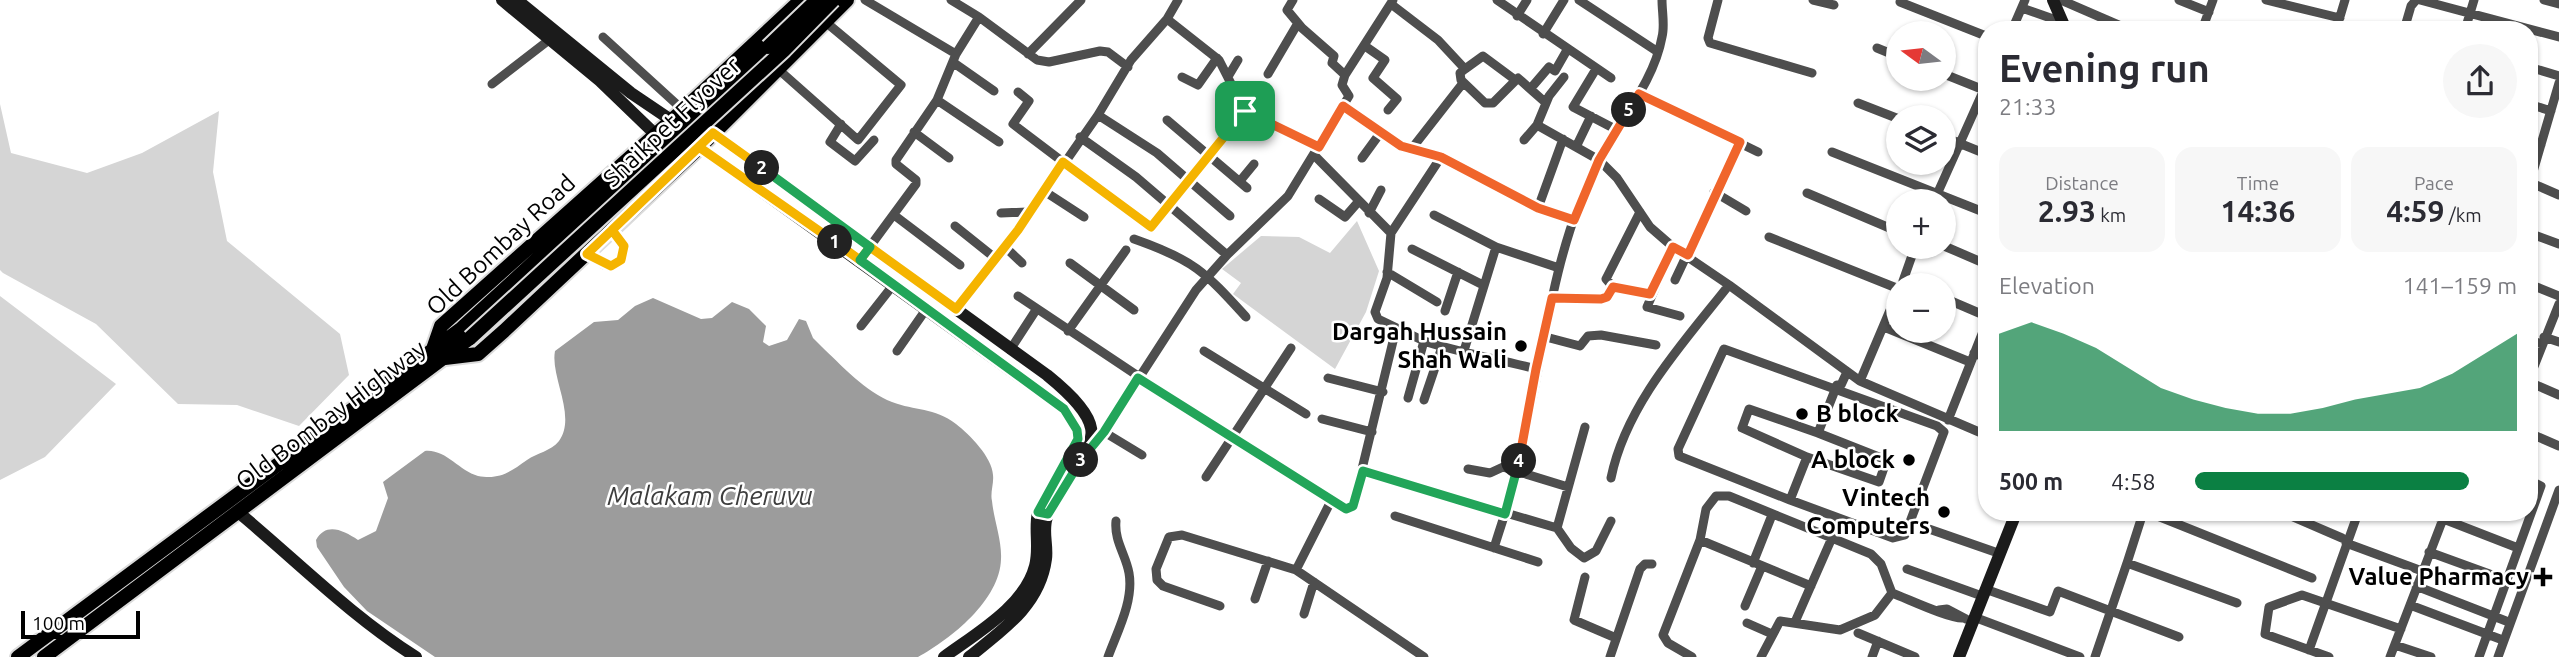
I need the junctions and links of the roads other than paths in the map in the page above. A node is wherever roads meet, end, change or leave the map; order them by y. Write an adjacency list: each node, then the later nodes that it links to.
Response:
1 (502, 0): 56 (street)
2 (517, 0): 99 (street)
3 (817, 0): 216 (main road, Shaikpet Flyover, bridge)
4 (833, 0): 216 (main road, Shaikpet Flyover, bridge)
5 (847, 0): 49 (main road, Old Bombay Highway)
6 (865, 0): 63 (street)
7 (951, 0): 36 (street)
8 (1081, 0): 62 (street)
9 (1178, 0): 38 (street)
10 (1497, 0): 35 (street)
11 (1527, 0): 35 (street)
12 (1564, 0): 53 (street)
13 (1579, 0): 60 (street)
14 (1662, 0): 60 (street)
15 (1718, 0): 71 (street)
16 (1813, 0): 32 (street)
17 (2053, 0): 41 (street)
18 (2061, 0): 42 (street); 43 (street)
19 (2179, 0): 33 (street)
20 (2213, 0): 33 (street)
21 (2266, 0): 37 (street)
22 (2345, 0): 37 (street)
23 (2418, 0): 34 (street); 46 (street)
24 (2474, 0): 34 (street)
25 (2544, 0): 31 (street)
26 (800, 1): 49 (street); 99 (main road, Old Bombay Road)
27 (1288, 2): 50 (street)
28 (1392, 2): 57 (street); 67 (street)
29 (1900, 2): 52 (street)
30 (2024, 4): 39 (street); 40 (street)
31 (2559, 4)
32 (1834, 5)
33 (2209, 12): 44 (street)
34 (2469, 15): 47 (street); 48 (street)
35 (1517, 16): 53 (street)
36 (979, 17): 62 (street); 63 (street)
37 (2340, 18): 45 (street)
38 (1167, 19): 64 (street); 66 (street)
39 (2016, 21)
40 (2055, 21)
41 (2062, 21)
42 (2070, 21)
43 (2109, 21)
44 (2206, 21)
45 (2339, 21)
46 (2407, 21)
47 (2467, 21)
48 (2494, 21)
49 (826, 22): 69 (main road, Old Bombay Highway); 103 (street)
50 (1298, 23): 72 (street); 74 (street)
51 (2538, 32): 55 (street)
52 (1978, 33)
53 (1543, 34): 59 (street)
54 (603, 37): 99 (street)
55 (2559, 37)
56 (549, 40): 83 (street); 109 (street)
57 (1365, 46): 74 (street); 94 (street)
58 (1877, 48): 61 (street)
59 (1567, 50): 68 (street); 85 (street)
60 (1658, 52): 88 (street)
61 (1886, 52)
62 (1028, 54): 66 (street)
63 (955, 58): 86 (street); 89 (street)
64 (1217, 58): 73 (street); 77 (street)
65 (1238, 60): 73 (street)
66 (1128, 67): 100 (street)
67 (1465, 69): 80 (street); 81 (street)
68 (1597, 69): 78 (street); 101 (street)
69 (779, 70): 103 (street); 108 (main road, Old Bombay Highway)
70 (2538, 70): 75 (street)
71 (1812, 73)
72 (1268, 74)
73 (1229, 75): 96 (street)
74 (1345, 75): 92 (street)
75 (2559, 76)
76 (1564, 77): 90 (street)
77 (1182, 78)
78 (1611, 78)
79 (1956, 78): 84 (street)
80 (1514, 79): 81 (street); 85 (street)
81 (1463, 83): 122 (street)
82 (2559, 83): 97 (street)
83 (492, 84)
84 (1978, 85)
85 (1531, 88): 90 (street)
86 (994, 91)
87 (1018, 92): 133 (street)
88 (1639, 94): 105 (street); 115 (street)
89 (937, 100): 106 (street); 114 (street)
90 (1546, 103): 104 (street)
91 (1858, 103): 98 (street)
92 (1343, 106): 107 (street); 123 (street)
93 (2538, 107): 97 (street)
94 (1388, 110)
95 (1978, 110): 117 (street)
96 (1245, 111): 123 (street); 128 (street)
97 (2551, 111): 120 (street)
98 (1886, 114)
99 (677, 115): 109 (main road, Old Bombay Road)
100 (1098, 115): 110 (street); 135 (street)
101 (1591, 116): 105 (street); 119 (street)
102 (1167, 120): 128 (street)
103 (841, 124): 112 (street)
104 (1537, 125): 111 (street); 113 (street)
105 (1617, 130): 132 (street)
106 (914, 132): 130 (street); 155 (street)
107 (1381, 132): 122 (street); 131 (street)
108 (713, 133): 121 (main road, Old Bombay Highway); 169 (street)
109 (655, 134): 229 (main road, Old Bombay Road)
110 (1080, 137): 133 (street); 147 (street)
111 (1563, 139): 119 (street); 148 (street)
112 (874, 140)
113 (1524, 140)
114 (999, 142)
115 (1740, 142): 125 (street); 141 (street)
116 (1956, 142): 117 (street)
117 (1960, 143): 124 (street); 138 (street)
118 (2538, 144): 120 (street)
119 (1577, 145): 132 (street)
120 (2541, 145): 127 (street)
121 (699, 147): 162 (main road, Old Bombay Highway); 179 (street)
122 (1413, 147): 129 (street)
123 (1316, 151): 145 (street); 176 (street)
124 (1978, 151)
125 (1758, 152)
126 (1832, 152): 137 (street)
127 (2538, 154)
128 (1208, 156): 134 (street); 135 (street)
129 (1441, 157): 148 (street); 163 (street)
130 (949, 158)
131 (1362, 158)
132 (1599, 160): 152 (street); 159 (street)
133 (1063, 162): 140 (street); 147 (street)
134 (1254, 164)
135 (1188, 181): 147 (street); 158 (street)
136 (2538, 186): 143 (street)
137 (1918, 189)
138 (1940, 189)
139 (1381, 190): 154 (street)
140 (1044, 191): 151 (street); 157 (street)
141 (1714, 192): 150 (street); 177 (street)
142 (1807, 193): 161 (street)
143 (2559, 195)
144 (1319, 199): 145 (street)
145 (1359, 201): 154 (street)
146 (1956, 203): 149 (street)
147 (1169, 206): 176 (street)
148 (1538, 208): 159 (street)
149 (1978, 210)
150 (1746, 211)
151 (1027, 212): 153 (street); 168 (street)
152 (1640, 212): 171 (street); 194 (street)
153 (1001, 213)
154 (1369, 213): 163 (street)
155 (894, 215): 169 (street); 183 (street)
156 (1434, 215): 170 (street)
157 (1084, 216)
158 (1230, 216)
159 (1574, 220): 184 (street)
160 (955, 226): 178 (street)
161 (1886, 226)
162 (612, 230): 175 (main road, Old Bombay Highway); 175 (street)
163 (1391, 233): 185 (street)
164 (2538, 236): 167 (street)
165 (1769, 237): 189 (street)
166 (1134, 239): 187 (street)
167 (2559, 244)
168 (1004, 246): 178 (street); 181 (street)
169 (870, 247): 179 (street); 204 (street)
170 (1496, 247): 184 (street); 191 (street)
171 (1673, 247): 177 (street); 196 (street)
172 (1412, 249): 186 (street)
173 (1126, 250): 193 (street)
174 (1956, 251): 180 (street)
175 (587, 254): 229 (main road, Old Bombay Highway)
176 (1227, 255): 187 (street)
177 (1688, 255): 188 (street); 192 (street)
178 (995, 258): 204 (street)
179 (860, 260): 190 (street)
180 (1978, 261)
181 (1023, 263)
182 (1070, 263): 193 (street)
183 (960, 265)
184 (1559, 268): 199 (street)
185 (1387, 272): 200 (street); 214 (street)
186 (1458, 272): 191 (street); 207 (street)
187 (1208, 275): 210 (street); 236 (street)
188 (1675, 280)
189 (1886, 281)
190 (894, 284): 203 (street); 212 (street)
191 (1483, 285): 230 (street)
192 (1730, 285): 235 (street); 264 (street)
193 (1100, 286): 206 (street); 215 (street)
194 (1613, 287): 196 (street); 199 (street)
195 (2538, 288): 198 (street)
196 (1650, 294): 209 (street)
197 (1018, 296): 205 (street)
198 (2559, 296)
199 (1552, 298): 217 (street)
200 (1437, 303)
201 (1956, 303): 208 (street)
202 (2559, 304): 220 (street)
203 (927, 308): 227 (street); 270 (street)
204 (956, 309): 226 (street)
205 (1036, 310): 215 (street); 226 (street)
206 (1135, 310)
207 (1445, 311)
208 (1978, 313)
209 (1680, 316)
210 (1246, 317)
211 (1886, 322): 213 (street)
212 (861, 326)
213 (1884, 327): 232 (street); 238 (street)
214 (1396, 328): 218 (street); 242 (street)
215 (1068, 331): 236 (street)
216 (466, 333): 229 (main road, Shaikpet Flyover)
217 (1542, 336): 223 (street); 234 (street)
218 (1424, 341): 224 (street); 244 (street)
219 (2538, 341): 220 (street)
220 (2543, 341): 221 (street); 231 (street)
221 (2559, 342)
222 (1978, 343): 232 (street)
223 (1656, 345)
224 (1442, 347): 230 (street); 245 (street)
225 (1291, 348): 241 (street)
226 (1010, 350): 257 (street)
227 (897, 351)
228 (1204, 351): 241 (street)
229 (439, 354): 269 (main road, Old Bombay Highway); 334 (main road, Old Bombay Road)
230 (1463, 354): 234 (street)
231 (2538, 355)
232 (1972, 358): 233 (street); 248 (street)
233 (1978, 358)
234 (1536, 369): 262 (street)
235 (1844, 370): 238 (street); 240 (street)
236 (1138, 378): 250 (street); 255 (street)
237 (1328, 378): 242 (street)
238 (1860, 381): 248 (street)
239 (2538, 384): 243 (street)
240 (1836, 387): 253 (street); 267 (street); 267 (street)
241 (1262, 389): 246 (street); 255 (street)
242 (1382, 391): 251 (street)
243 (2559, 395)
244 (1408, 398)
245 (1424, 400)
246 (1306, 414)
247 (1322, 419): 251 (street)
248 (1948, 420): 252 (street)
249 (1585, 427): 265 (street)
250 (1104, 432): 257 (street); 258 (street)
251 (1372, 432): 261 (street)
252 (1978, 432)
253 (1818, 433): 259 (street); 259 (street)
254 (2538, 437): 256 (street)
255 (1231, 438): 263 (street); 268 (street)
256 (2559, 446)
257 (1089, 448): 270 (street)
258 (1142, 454)
259 (1807, 457): 267 (street)
260 (1468, 469): 262 (street)
261 (1363, 471): 268 (street); 271 (street)
262 (1517, 471): 265 (street); 271 (street)
263 (1206, 477)
264 (1611, 478)
265 (1568, 487): 284 (street)
266 (2558, 495): 289 (street)
267 (1790, 500)
268 (1331, 501): 301 (street)
269 (238, 512): 335 (main road, Old Bombay Highway); 336 (street)
270 (1043, 513): 300 (street)
271 (1505, 514): 284 (street); 290 (street)
272 (1772, 515): 286 (street); 287 (street); 297 (street)
273 (1395, 516): 290 (street)
274 (1116, 521): 339 (street)
275 (1611, 521): 284 (street)
276 (2012, 521): 293 (street)
277 (2140, 521): 298 (street)
278 (2171, 521): 304 (street)
279 (2301, 521): 288 (street)
280 (2354, 521): 288 (street)
281 (2446, 521): 292 (street)
282 (2455, 521): 291 (street)
283 (2528, 521): 291 (street)
284 (1557, 528)
285 (1929, 528): 293 (street)
286 (1700, 540): 297 (street); 342 (street)
287 (1831, 540): 307 (street); 309 (street)
288 (2344, 541): 302 (street); 313 (street)
289 (2538, 543): 321 (street); 353 (street)
290 (1494, 548): 295 (street)
291 (2518, 548): 305 (street)
292 (2429, 552): 302 (street); 305 (street)
293 (1998, 553): 310 (street)
294 (1268, 561): 301 (street); 311 (street); 314 (street)
295 (1538, 562)
296 (1652, 564): 328 (street)
297 (1758, 564): 307 (street); 315 (street)
298 (2127, 564): 312 (street); 317 (street)
299 (1907, 569): 310 (street)
300 (1039, 570): 337 (street); 338 (street)
301 (1296, 570): 306 (street)
302 (2423, 571): 308 (street)
303 (1585, 577): 328 (street)
304 (2312, 578)
305 (2506, 580): 319 (street)
306 (1314, 582): 318 (street); 340 (street)
307 (1811, 586): 322 (street)
308 (2417, 586): 316 (street); 319 (street)
309 (1892, 593): 320 (street); 322 (street)
310 (1984, 593): 317 (street); 320 (street)
311 (1255, 599)
312 (2237, 603)
313 (2325, 603): 324 (street); 333 (street); 333 (street)
314 (1220, 606)
315 (1745, 606)
316 (2410, 606): 324 (street); 327 (street)
317 (2109, 612): 329 (street); 348 (street)
318 (1304, 614)
319 (2493, 616): 321 (street); 327 (street)
320 (1970, 619): 346 (street); 347 (street)
321 (2507, 621): 330 (street)
322 (1795, 622): 326 (street)
323 (1747, 623): 326 (street)
324 (2401, 629): 332 (street)
325 (1858, 633): 331 (street)
326 (1772, 634): 343 (street)
327 (2487, 634): 330 (street); 352 (street)
328 (1616, 638): 341 (street)
329 (2179, 638)
330 (2500, 639): 353 (street)
331 (1878, 641): 344 (street); 345 (street)
332 (2395, 645): 350 (street); 351 (street)
333 (2309, 650): 349 (street)
334 (18, 657)
335 (44, 657)
336 (416, 657)
337 (944, 657)
338 (969, 657)
339 (1108, 657)
340 (1424, 657)
341 (1610, 657)
342 (1692, 657)
343 (1761, 657)
344 (1872, 657)
345 (1915, 657)
346 (1959, 657)
347 (2080, 657)
348 (2095, 657)
349 (2329, 657)
350 (2390, 657)
351 (2431, 657)
352 (2479, 657)
353 (2496, 657)

